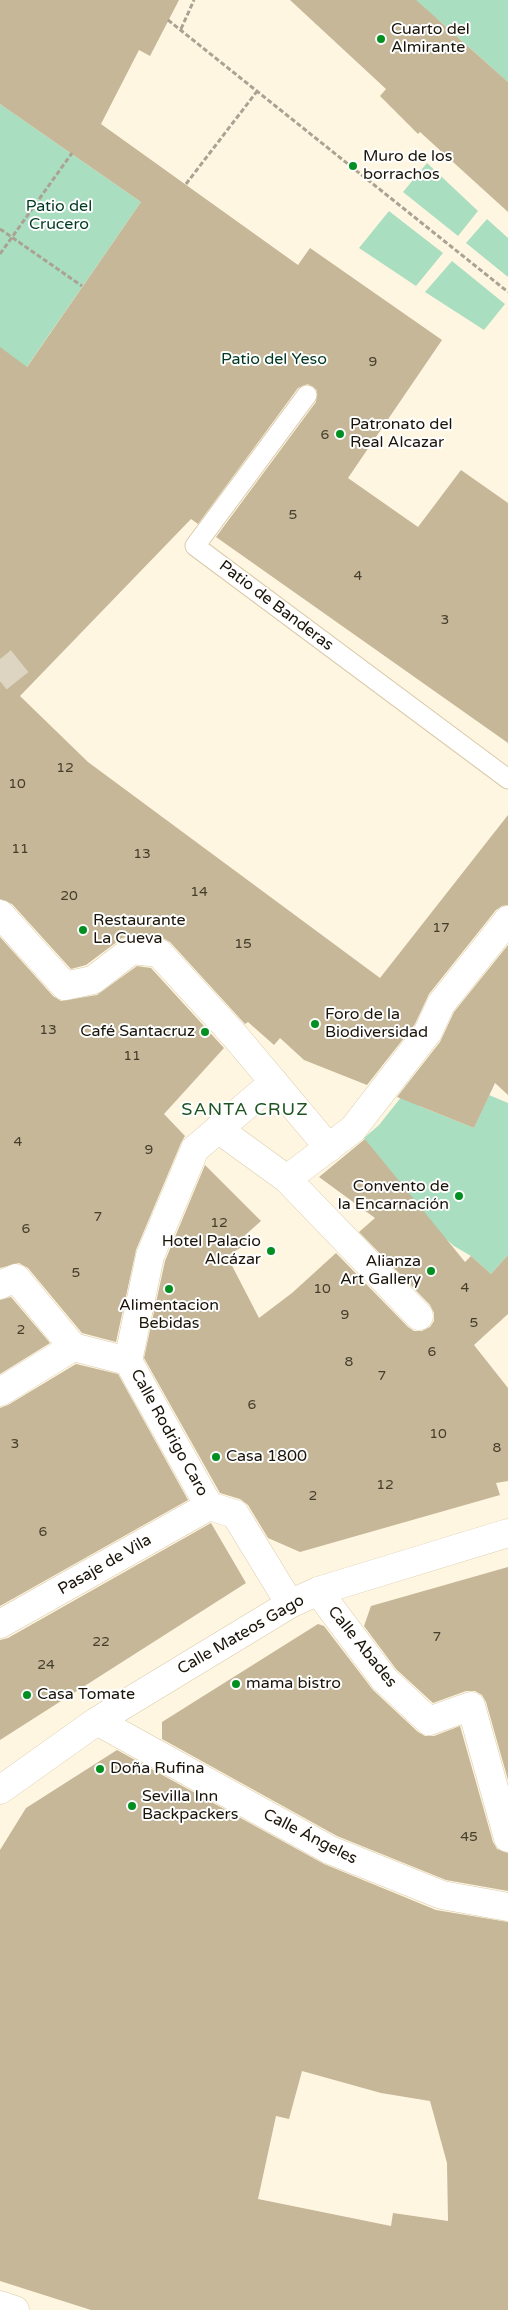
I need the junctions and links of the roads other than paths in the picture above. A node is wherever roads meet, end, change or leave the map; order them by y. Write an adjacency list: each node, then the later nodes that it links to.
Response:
1 (307, 395): 2 (lane, Patio de Banderas)
2 (508, 778)
3 (0, 914): 5 (street)
4 (508, 920): 7 (street)
5 (274, 1082): 6 (street); 7 (street)
6 (218, 1129): 8 (street); 12 (street, Calle Rodrigo Caro)
7 (329, 1148): 8 (street)
8 (287, 1179): 10 (street)
9 (0, 1285): 11 (street)
10 (419, 1316)
11 (73, 1347): 12 (street); 13 (street)
12 (128, 1361): 14 (street, Calle Rodrigo Caro)
13 (0, 1392)
14 (209, 1506): 17 (street, Calle Rodrigo Caro); 18 (street, Pasaje de Vila)
15 (508, 1533): 16 (street, Calle Mateos Gago)
16 (318, 1591): 17 (street, Calle Mateos Gago); 21 (street, Calle Abades)
17 (290, 1604): 19 (street, Calle Mateos Gago)
18 (0, 1624)
19 (97, 1721): 20 (street, Calle Mateos Gago); 22 (street, Calle Ángeles)
20 (0, 1790)
21 (508, 1838)
22 (508, 1907)
23 (0, 2305): 24 (street)
24 (14, 2310)

